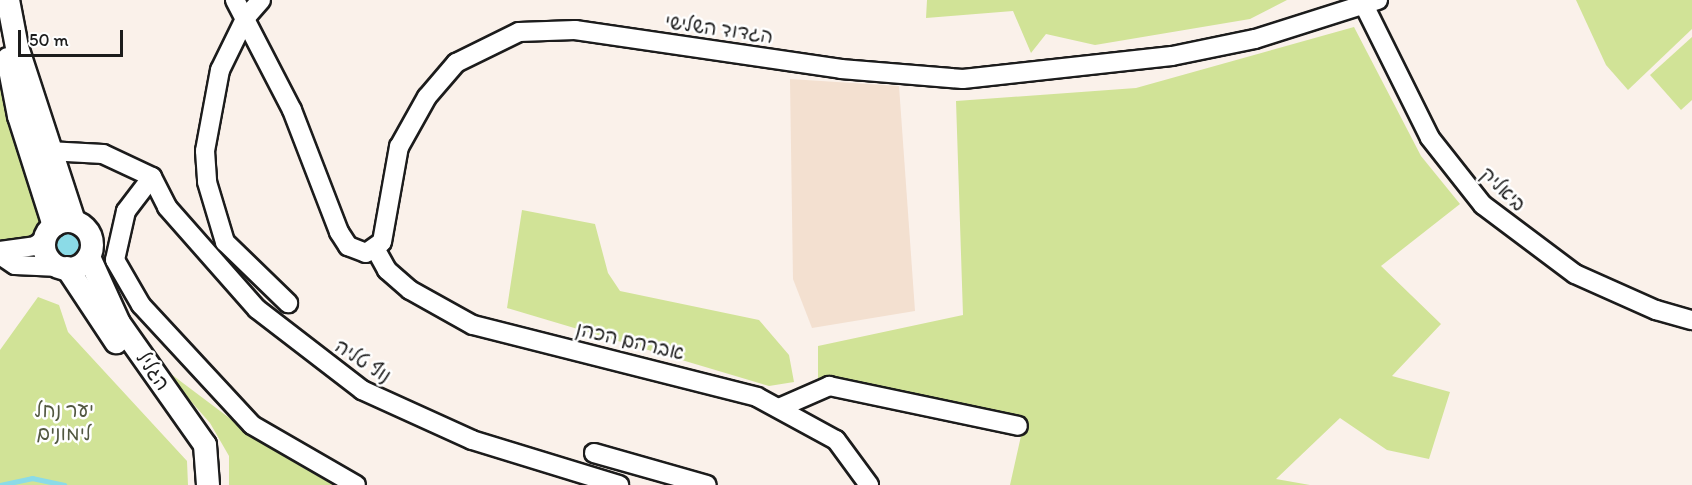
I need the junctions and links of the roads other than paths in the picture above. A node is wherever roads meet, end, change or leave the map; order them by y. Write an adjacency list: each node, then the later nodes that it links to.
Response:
1 (8, 0): 7 (main road)
2 (235, 0): 5 (street)
3 (261, 0): 5 (street)
4 (1371, 2): 12 (street, הגדוד השלישי); 17 (street, ביאליק)
5 (246, 17): 12 (street); 16 (street)
6 (0, 20): 11 (main road)
7 (48, 151): 8 (street); 10 (main road)
8 (103, 154): 9 (street); 10 (street)
9 (152, 177): 23 (street); 24 (street, נוף טליה)
10 (58, 183): 11 (main road)
11 (58, 228): 13 (street); 14 (main road, הגליל); 15 (main road, הגליל)
12 (376, 250): 18 (street, אברהם הכהן)
13 (0, 253): 15 (street)
14 (89, 257): 15 (main road); 22 (main road, הגליל)
15 (63, 268): 21 (main road, הגליל)
16 (288, 303)
17 (1692, 320)
18 (779, 408): 19 (street); 26 (street, אברהם הכהן)
19 (1018, 426)
20 (594, 453): 25 (street)
21 (200, 485)
22 (208, 485)
23 (356, 485)
24 (619, 485)
25 (707, 485)
26 (869, 485)

